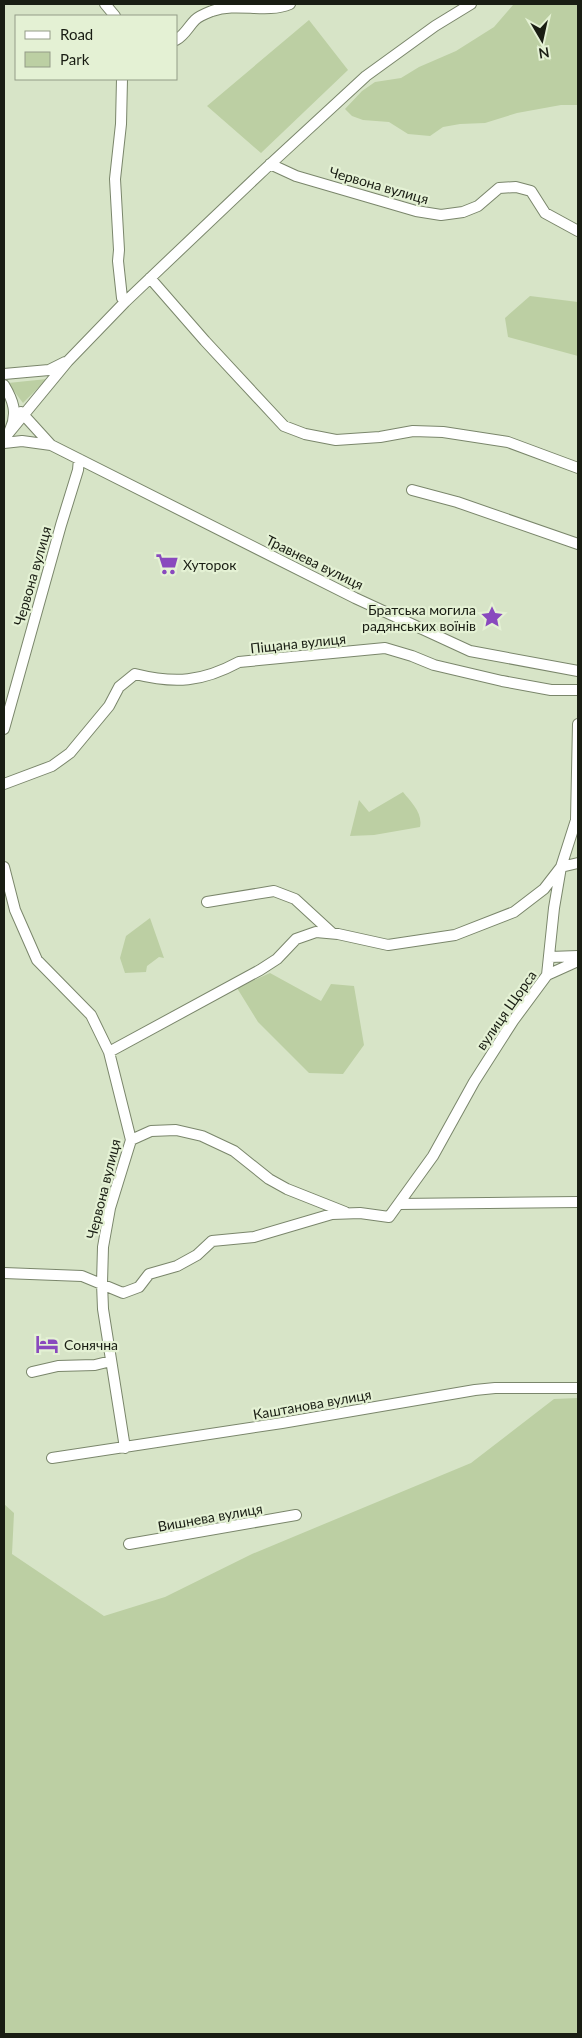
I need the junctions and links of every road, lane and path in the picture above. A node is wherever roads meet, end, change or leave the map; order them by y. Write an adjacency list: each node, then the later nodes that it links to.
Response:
1 (105, 4): 4 (street)
2 (290, 4): 5 (street)
3 (471, 4): 7 (street)
4 (114, 15)
5 (178, 39)
6 (124, 82): 10 (street)
7 (270, 164): 8 (street, Червона вулиця); 9 (street)
8 (578, 231)
9 (150, 278): 10 (street); 19 (street)
10 (125, 302): 11 (street)
11 (68, 361): 12 (street); 15 (street)
12 (4, 374)
13 (4, 385): 14 (street)
14 (13, 401): 15 (street); 16 (street)
15 (24, 416): 16 (street); 17 (street)
16 (5, 439): 17 (street)
17 (51, 445): 18 (street, Травнева вулиця)
18 (79, 460): 22 (street, Травнева вулиця); 25 (street, Червона вулиця)
19 (578, 468)
20 (412, 490): 21 (street)
21 (578, 544)
22 (578, 672)
23 (578, 690): 26 (street, Піщана вулиця)
24 (578, 724): 29 (street, вулиця Щорса)
25 (4, 729)
26 (4, 784)
27 (578, 862): 29 (street)
28 (4, 866): 35 (street, Червона вулиця)
29 (561, 867): 31 (street); 32 (street, вулиця Щорса)
30 (207, 902): 31 (street)
31 (332, 933): 35 (street)
32 (550, 957): 33 (street); 34 (street, вулиця Щорса)
33 (576, 962): 34 (street)
34 (547, 975): 38 (street, вулиця Щорса)
35 (109, 1052): 36 (street, Червона вулиця)
36 (131, 1140): 39 (street, вулиця Щорса); 41 (street, Червона вулиця)
37 (578, 1202): 38 (street)
38 (399, 1204): 39 (street, вулиця Щорса)
39 (349, 1214): 41 (street, вулиця Щорса)
40 (4, 1274): 41 (street, вулиця Щорса)
41 (102, 1283): 42 (street, Червона вулиця)
42 (112, 1361): 43 (street); 45 (street, Червона вулиця)
43 (32, 1372)
44 (578, 1388): 45 (street, Каштанова вулиця)
45 (125, 1448): 46 (street, Каштанова вулиця)
46 (52, 1458)
47 (296, 1515): 48 (street, Вишнева вулиця)
48 (129, 1544)

